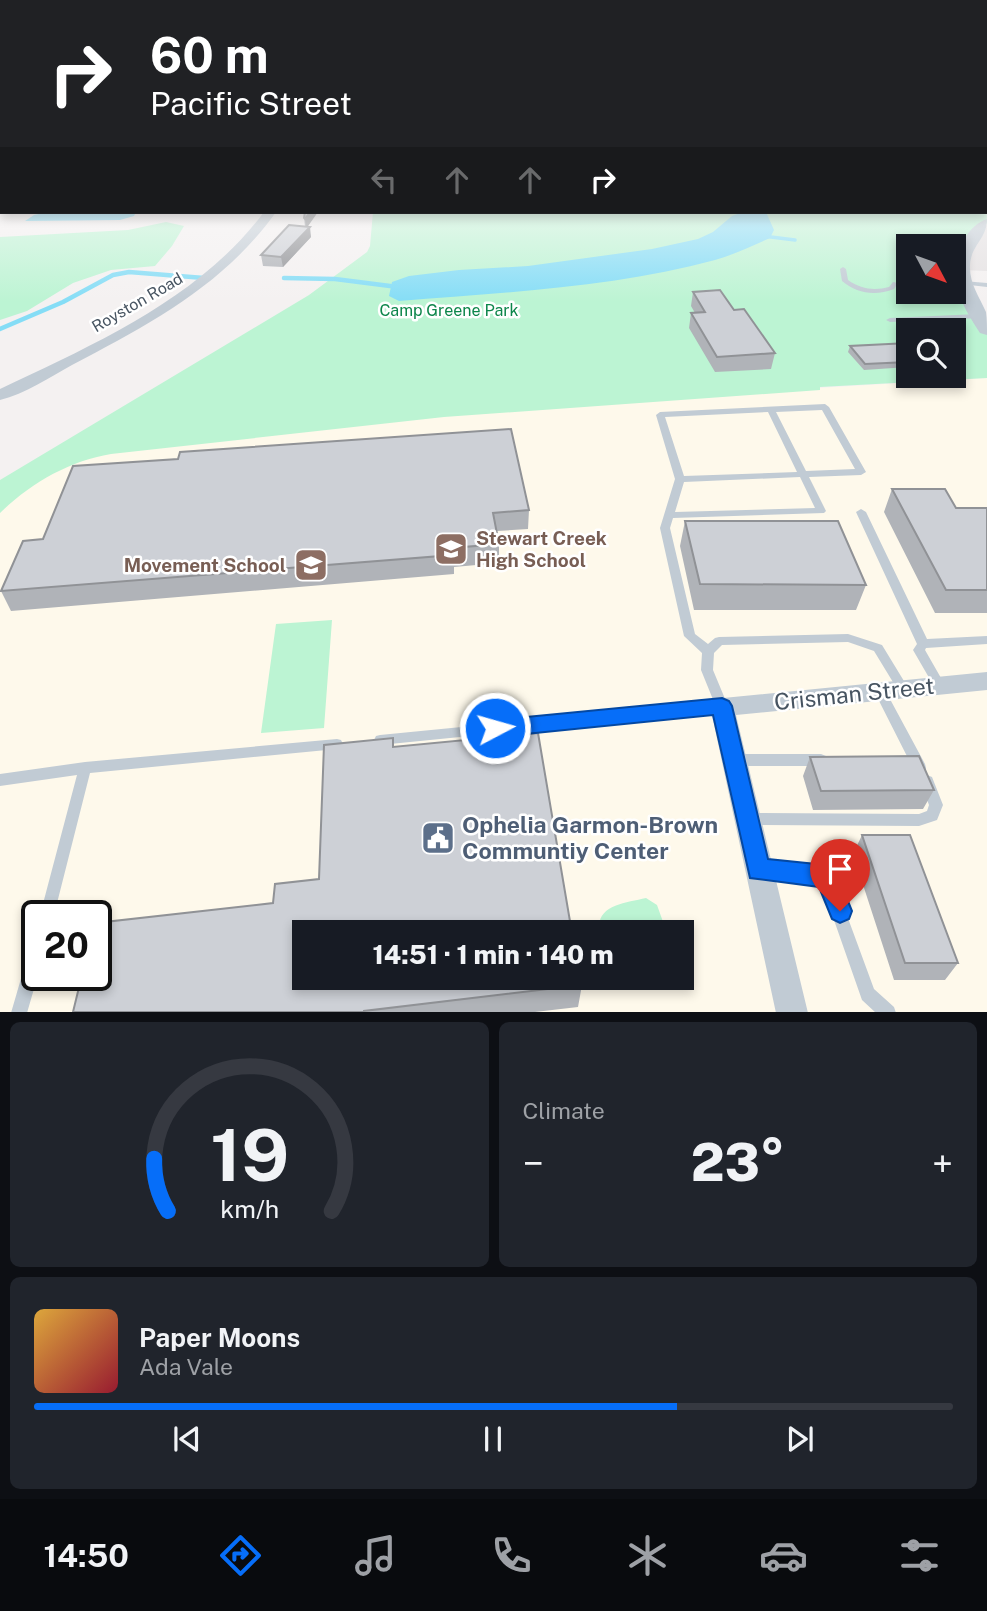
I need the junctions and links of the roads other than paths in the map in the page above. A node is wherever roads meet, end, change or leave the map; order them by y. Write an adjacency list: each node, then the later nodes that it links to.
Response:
1 (268, 214): 11 (street, Royston Road)
2 (987, 224): 3 (street)
3 (966, 248)
4 (843, 269): 6 (lane)
5 (966, 282): 7 (lane)
6 (895, 283)
7 (987, 285)
8 (966, 290): 10 (street)
9 (890, 320): 10 (lane)
10 (983, 323)
11 (0, 395)
12 (771, 410): 13 (lane); 13 (lane); 14 (lane)
13 (802, 474): 14 (lane); 16 (lane)
14 (680, 479): 16 (lane)
15 (861, 512): 18 (lane)
16 (668, 515): 19 (lane)
17 (987, 640): 18 (lane)
18 (923, 644): 21 (lane)
19 (708, 651): 22 (lane); 23 (lane)
20 (987, 681): 21 (street, Crisman Street)
21 (939, 685): 22 (street, Crisman Street)
22 (891, 690): 23 (street, Crisman Street); 28 (lane)
23 (722, 706): 24 (street); 26 (lane)
24 (734, 760): 25 (lane); 28 (street)
25 (835, 760)
26 (85, 768): 27 (lane); 30 (lane)
27 (0, 780)
28 (747, 819): 29 (street)
29 (759, 870): 33 (street); 34 (lane)
30 (51, 900)
31 (25, 991): 32 (lane)
32 (19, 1012)
33 (792, 1012)
34 (887, 1012)

